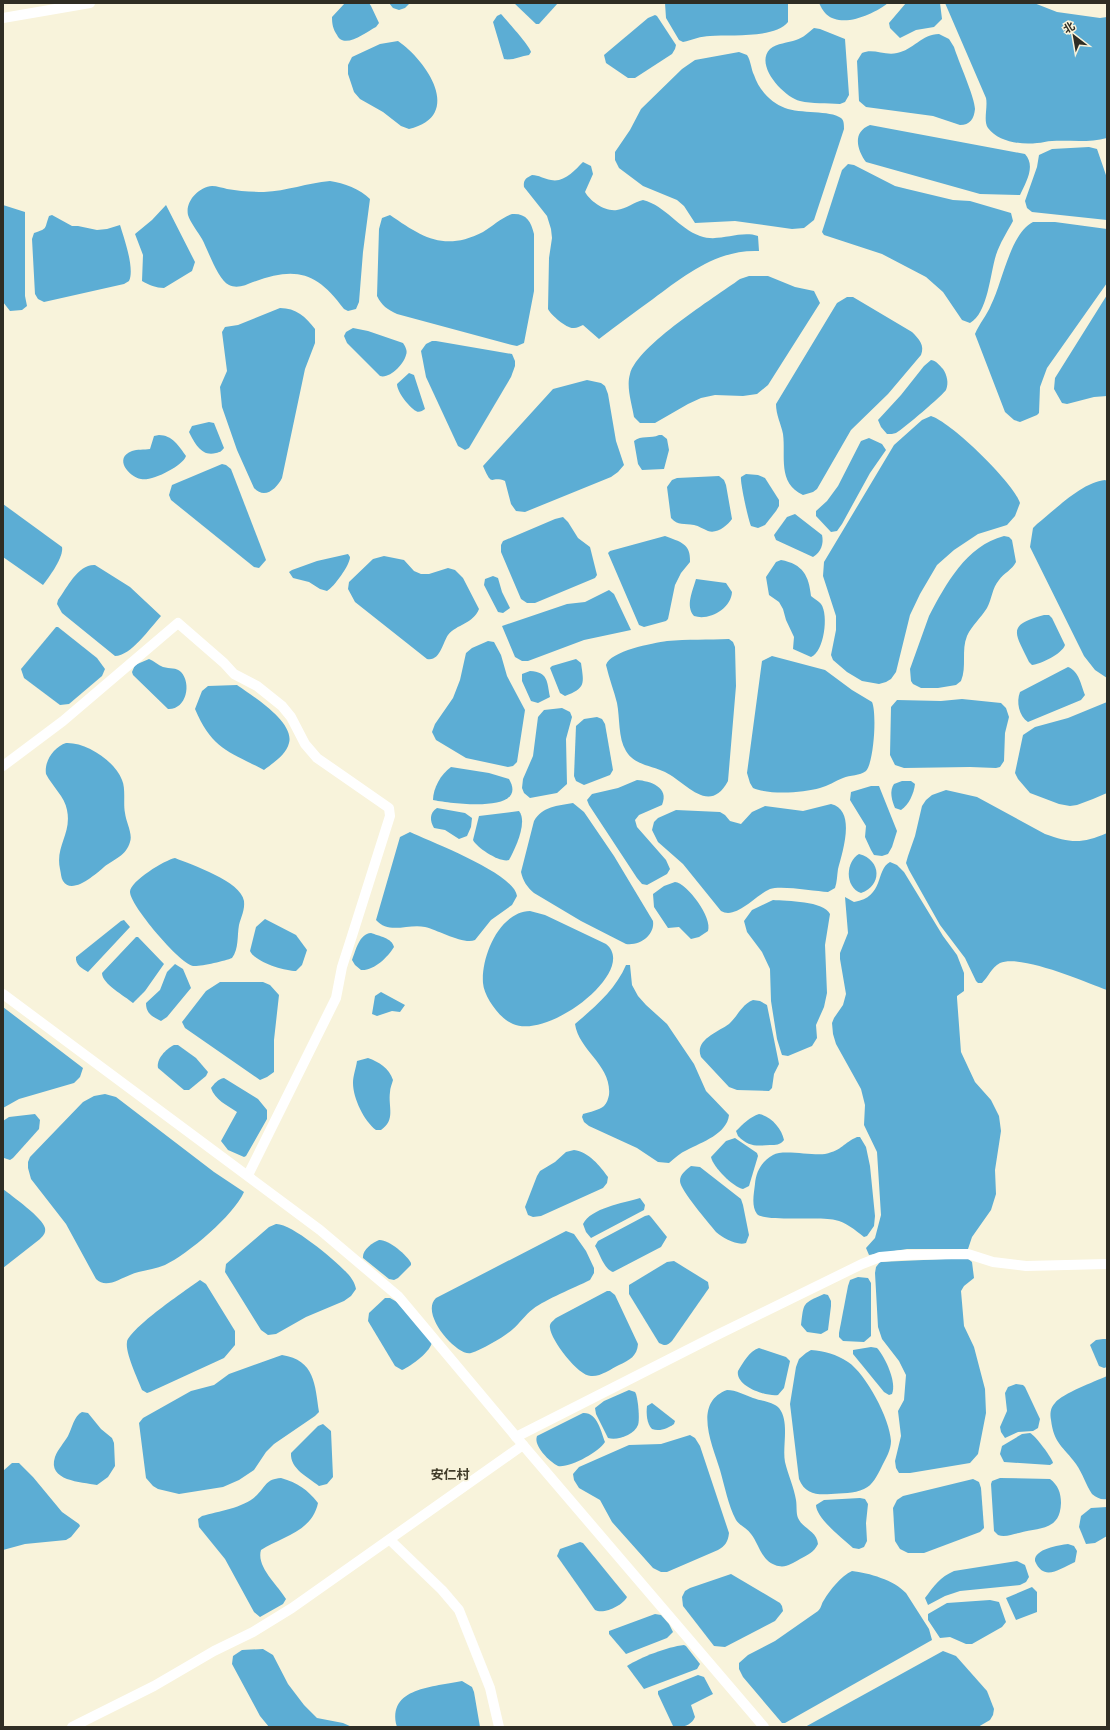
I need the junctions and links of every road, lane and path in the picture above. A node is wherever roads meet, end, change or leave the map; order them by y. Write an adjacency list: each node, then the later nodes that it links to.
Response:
1 (90, 3): 2 (street)
2 (3, 18)
3 (3, 766): 5 (street)
4 (3, 994): 5 (street)
5 (248, 1175): 7 (street)
6 (1107, 1264): 7 (street)
7 (516, 1437): 8 (street)
8 (523, 1445): 9 (street); 12 (street)
9 (390, 1540): 10 (street); 11 (street)
10 (72, 1727)
11 (499, 1727)
12 (764, 1727)

